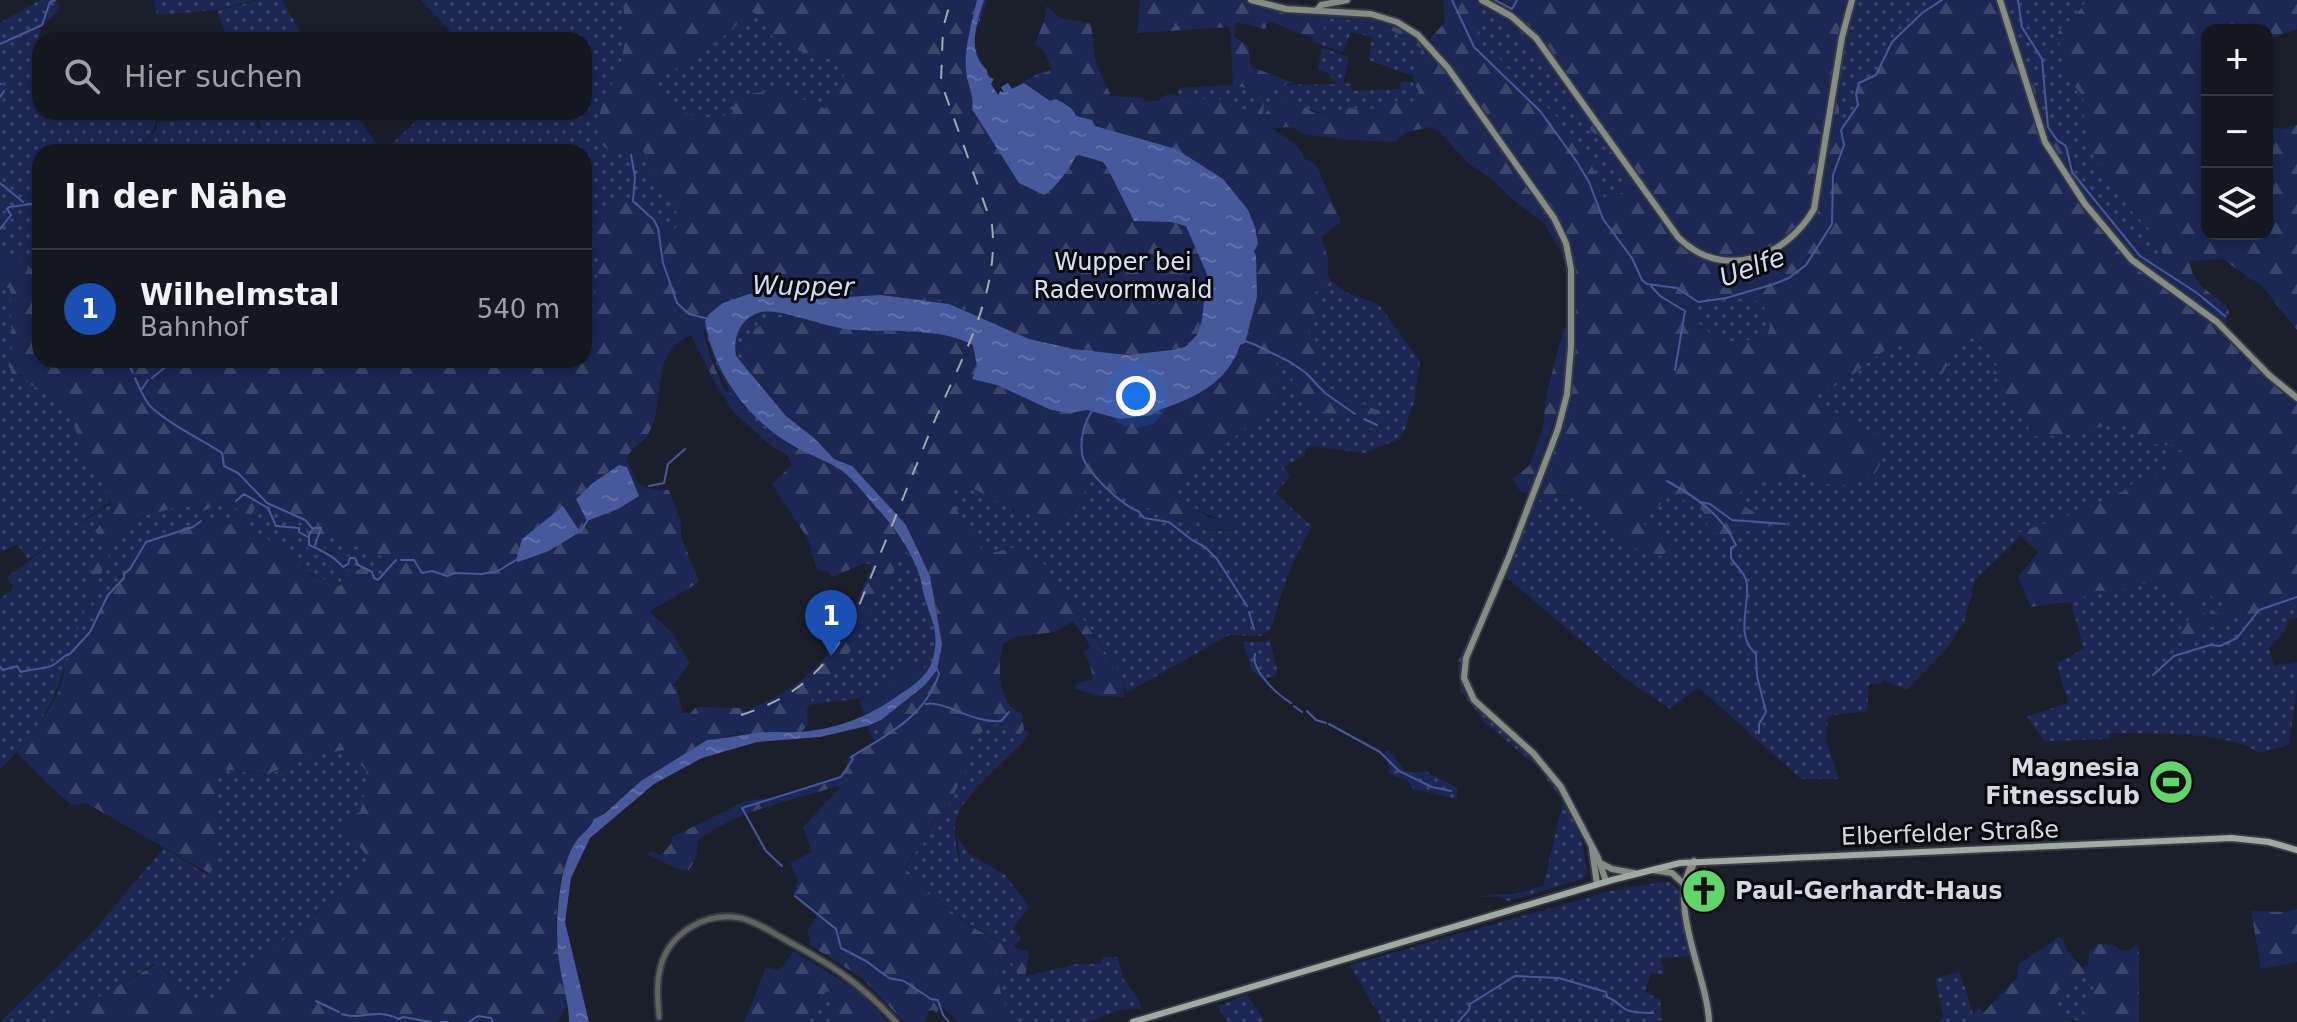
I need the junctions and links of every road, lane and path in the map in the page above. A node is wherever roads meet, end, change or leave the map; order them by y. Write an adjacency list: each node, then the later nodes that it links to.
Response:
1 (1251, 0): 6 (main road)
2 (1347, 0): 6 (main road)
3 (1482, 0): 4 (main road)
4 (1852, 0)
5 (2000, 0): 7 (main road)
6 (1317, 10): 8 (main road)
7 (2297, 398)
8 (1592, 849): 11 (main road); 15 (main road)
9 (2297, 850): 10 (main road, Elberfelder Straße)
10 (1694, 861): 12 (main road, Elberfelder Straße); 16 (main road)
11 (1600, 863): 13 (main road); 14 (main road)
12 (1649, 869): 13 (main road, Elberfelder Straße); 16 (main road)
13 (1634, 873): 14 (main road, Elberfelder Straße)
14 (1606, 881): 15 (main road, Elberfelder Straße)
15 (1597, 884): 18 (main road, Elberfelder Straße)
16 (1686, 888): 21 (main road)
17 (659, 1017): 19 (street)
18 (1149, 1020): 20 (main road, Elberfelder Straße)
19 (896, 1022)
20 (1133, 1022)
21 (1709, 1022)

